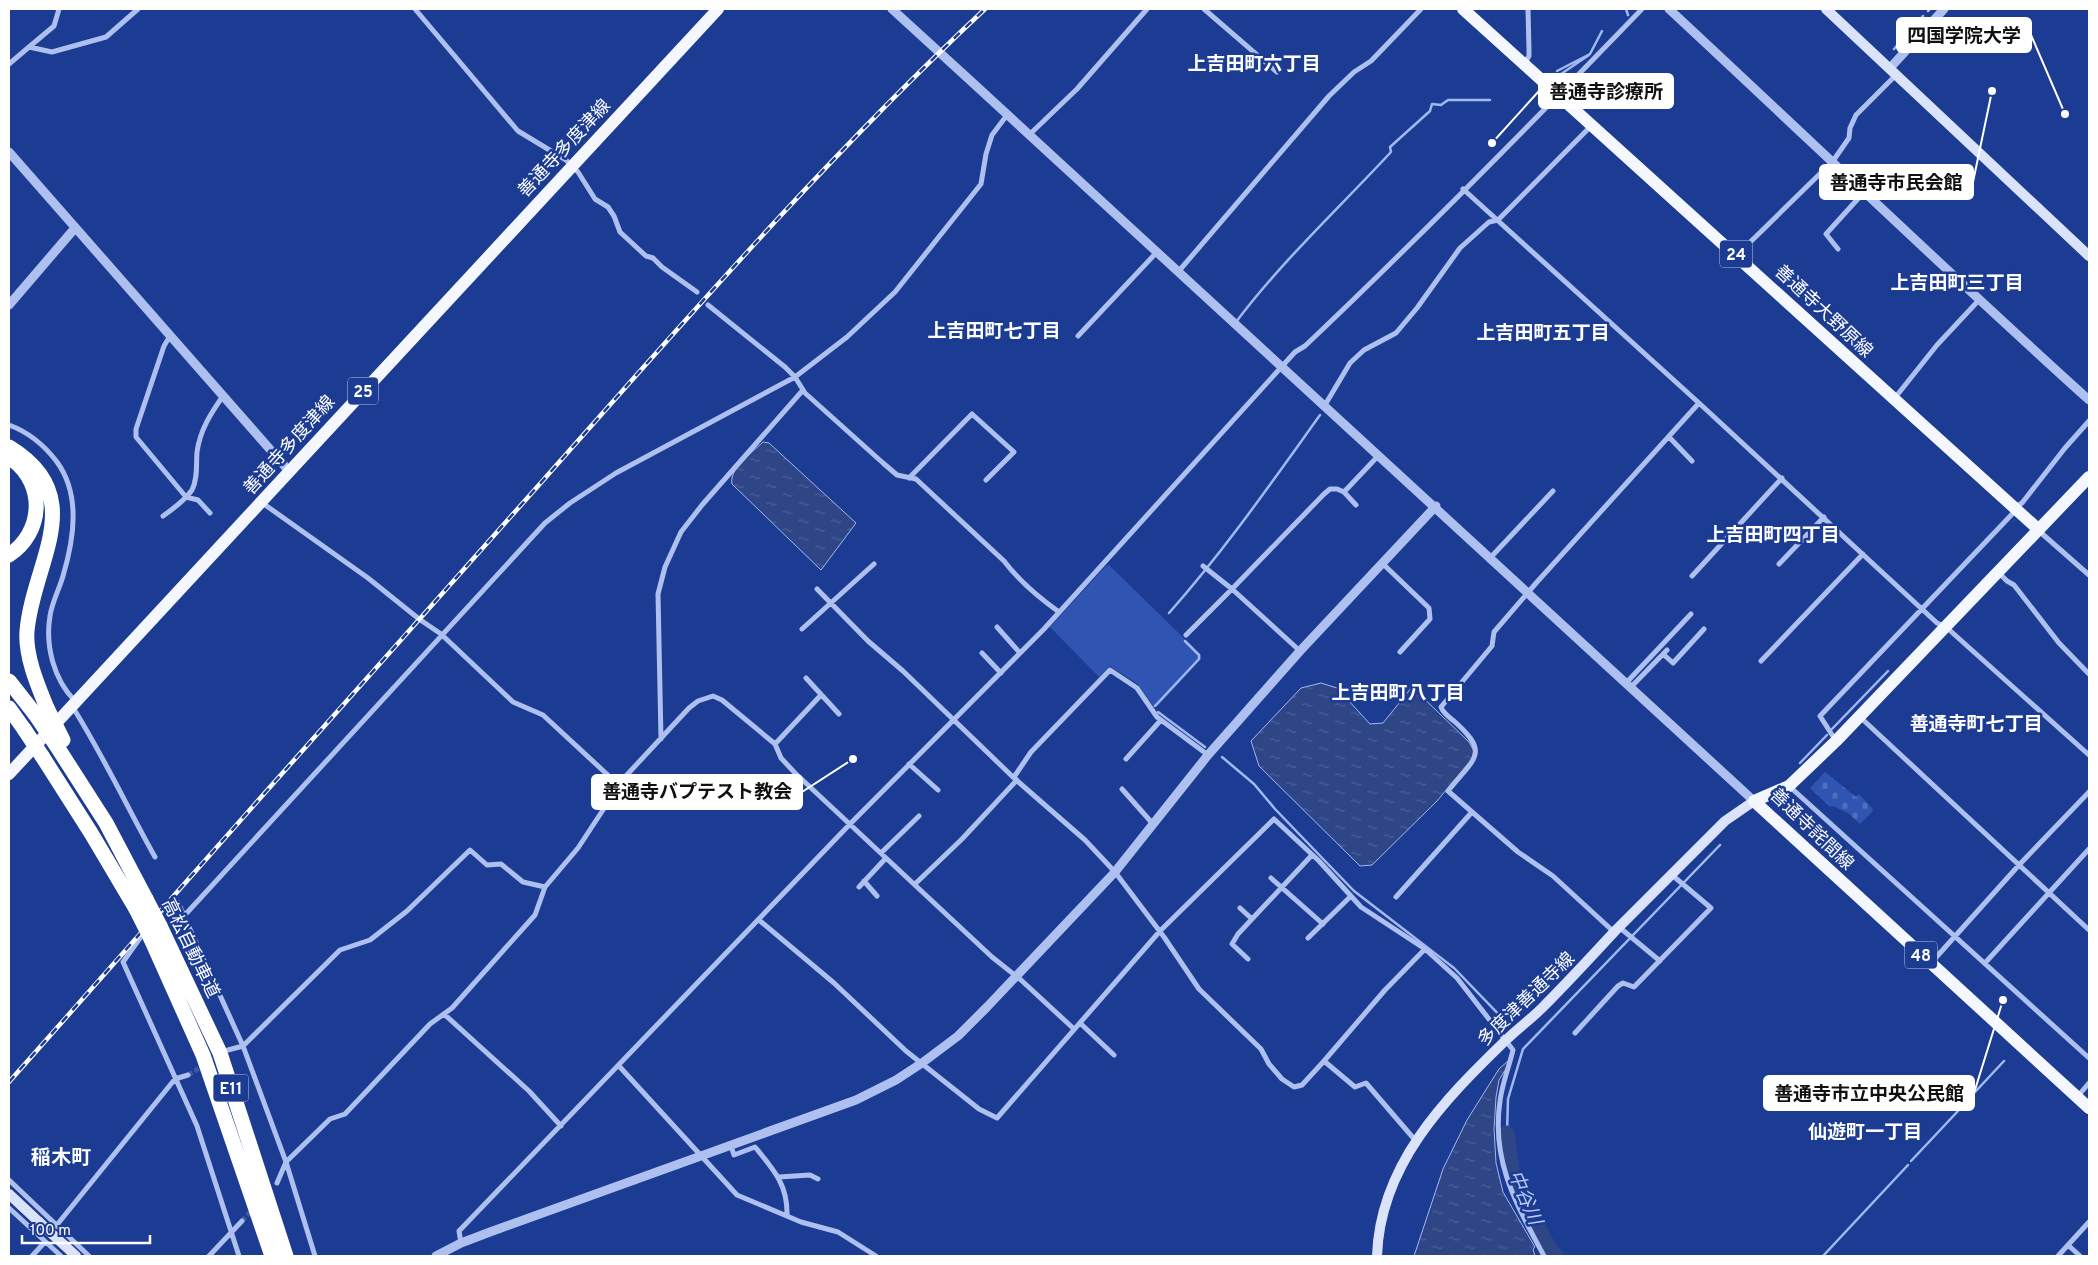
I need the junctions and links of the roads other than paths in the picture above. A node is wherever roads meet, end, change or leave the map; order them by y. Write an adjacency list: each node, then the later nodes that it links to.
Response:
1 (60, 9): 15 (street)
2 (138, 9): 15 (street)
3 (415, 9): 26 (street)
4 (718, 9): 26 (main road, 善通寺多度津線 / 25)
5 (892, 9): 21 (street)
6 (1147, 9): 23 (street)
7 (1204, 9): 18 (street)
8 (1421, 9): 35 (street)
9 (1463, 9): 17 (main road, 善通寺大野原線 / 24)
10 (1528, 9): 17 (street)
11 (1642, 9): 20 (street)
12 (1668, 9): 25 (street)
13 (1826, 9): 19 (main road)
14 (1944, 9): 19 (street)
15 (29, 47): 16 (street)
16 (9, 64)
17 (1525, 64): 20 (main road, 善通寺大野原線 / 24)
18 (1277, 72)
19 (1893, 72): 25 (street); 34 (main road)
20 (1559, 94): 22 (main road, 善通寺大野原線 / 24); 27 (street)
21 (1007, 115): 23 (street); 43 (street)
22 (1592, 125): 29 (street); 33 (main road, 善通寺大野原線 / 24)
23 (1028, 135): 32 (street)
24 (9, 152): 30 (street)
25 (1833, 161): 28 (street); 33 (street)
26 (572, 166): 36 (street); 57 (main road, 善通寺多度津線 / 25)
27 (1463, 189): 29 (street); 42 (street)
28 (1865, 191): 31 (street); 37 (street)
29 (1498, 220): 48 (street); 49 (street)
30 (75, 228): 38 (street); 40 (street)
31 (1838, 249)
32 (1156, 253): 35 (street); 41 (street)
33 (1737, 255): 46 (main road, 善通寺大野原線 / 24)
34 (2089, 256)
35 (1178, 272): 42 (street)
36 (697, 292)
37 (1979, 300): 46 (street); 47 (street)
38 (9, 305)
39 (708, 306): 43 (street)
40 (170, 336): 45 (street); 64 (street)
41 (1078, 336)
42 (1282, 365): 49 (street); 88 (street)
43 (795, 377): 44 (street); 94 (street)
44 (803, 390): 59 (street); 115 (street)
45 (223, 396): 57 (street); 64 (street)
46 (1894, 399): 68 (main road, 善通寺大野原線 / 24)
47 (2089, 400)
48 (1700, 403): 52 (street); 60 (street)
49 (1325, 405): 54 (street)
50 (2089, 421): 68 (street)
51 (9, 425): 107 (street)
52 (1669, 437): 56 (street); 85 (street)
53 (9, 447): 109 (highway)
54 (1379, 454): 62 (street); 67 (street)
55 (9, 457): 74 (highway)
56 (1692, 461)
57 (289, 471): 65 (main road, 善通寺多度津線 / 25)
58 (2089, 477): 72 (main road)
59 (909, 478): 61 (street); 88 (street)
60 (1782, 478): 71 (street); 82 (street)
61 (986, 480)
62 (1344, 492): 66 (street); 83 (street)
63 (1553, 492): 75 (street)
64 (186, 497): 69 (street); 70 (street)
65 (261, 502): 94 (street); 107 (main road, 善通寺多度津線 / 25)
66 (1356, 505)
67 (1436, 506): 75 (street); 76 (street)
68 (2015, 508): 72 (main road, 善通寺大野原線 / 24); 87 (street)
69 (210, 513)
70 (163, 516)
71 (1824, 517): 73 (street); 78 (street)
72 (2039, 530): 80 (main road, 善通寺詫間線); 81 (street)
73 (1863, 554): 87 (street); 100 (street)
74 (9, 555)
75 (1491, 558): 85 (street)
76 (1382, 563): 96 (street); 98 (street)
77 (874, 564): 86 (street)
78 (1779, 564)
79 (1205, 568): 83 (street)
80 (1998, 572): 91 (main road, 善通寺詫間線); 102 (street)
81 (2089, 575)
82 (1692, 576)
83 (1232, 589): 95 (street); 96 (street)
84 (817, 590): 86 (street)
85 (1528, 592): 105 (street); 130 (street)
86 (831, 604): 92 (street); 112 (street)
87 (1922, 608): 91 (street); 116 (street)
88 (1059, 612): 99 (street)
89 (1691, 614): 105 (street)
90 (997, 627): 99 (street)
91 (1946, 627): 111 (main road, 善通寺詫間線); 118 (street)
92 (802, 629)
93 (1704, 629): 105 (street)
94 (441, 634): 123 (street); 154 (street)
95 (1186, 635)
96 (1300, 651): 119 (street)
97 (982, 652): 101 (street)
98 (1400, 652)
99 (1020, 653): 101 (street)
100 (1762, 661)
101 (1001, 673): 112 (street)
102 (2089, 674)
103 (806, 678): 106 (street)
104 (9, 681): 109 (highway)
105 (1629, 685): 129 (street)
106 (822, 695): 110 (street); 117 (street)
107 (74, 704): 122 (main road, 善通寺多度津線 / 25); 137 (street)
108 (9, 708): 114 (highway, 高松自動車道 / E11)
109 (41, 711): 152 (highway, 高松自動車道 / E11, bridge)
110 (838, 714)
111 (1860, 717): 116 (main road, 善通寺詫間線); 139 (street)
112 (955, 719): 121 (street); 124 (street)
113 (1161, 720): 119 (street); 120 (street); 124 (street)
114 (16, 730): 152 (highway, 高松自動車道 / E11, bridge)
115 (661, 739): 117 (street); 123 (street)
116 (1836, 741): 125 (main road, 善通寺詫間線)
117 (775, 744): 132 (street)
118 (2089, 754)
119 (1208, 755): 133 (street)
120 (1126, 759)
121 (910, 764): 127 (street); 132 (street)
122 (9, 773)
123 (624, 778): 145 (street)
124 (1015, 779): 140 (street); 144 (street)
125 (1789, 786): 129 (main road, 善通寺詫間線); 161 (street)
126 (1122, 789): 133 (street)
127 (938, 790)
128 (2089, 792): 139 (street)
129 (1754, 801): 142 (main road, 多度津善通寺線); 166 (main road, 善通寺詫間線 / 48)
130 (1472, 812): 151 (street); 158 (street)
131 (919, 816): 135 (street)
132 (850, 824): 135 (street); 156 (street)
133 (1153, 824): 140 (street)
134 (2089, 849): 148 (street)
135 (880, 853): 138 (street)
136 (1312, 855): 147 (street); 150 (street); 160 (street)
137 (155, 857)
138 (886, 858): 143 (street); 144 (street)
139 (2019, 865): 148 (street); 161 (street)
140 (1115, 872): 160 (street); 168 (street)
141 (1271, 878): 147 (street)
142 (1676, 878): 158 (main road, 多度津善通寺線); 165 (street)
143 (864, 882): 146 (street); 149 (street)
144 (914, 884): 168 (street)
145 (545, 887): 169 (street); 174 (street)
146 (859, 887)
147 (1282, 887): 155 (street); 157 (street)
148 (2050, 894): 159 (street); 167 (street)
149 (877, 896)
150 (1351, 896): 157 (street); 163 (street)
151 (1396, 897)
152 (141, 904): 211 (highway, 高松自動車道 / E11, bridge); 212 (highway, 高松自動車道 / E11, bridge)
153 (1240, 908): 155 (street)
154 (184, 916): 174 (street); 182 (street)
155 (1252, 919): 164 (street)
156 (759, 920): 179 (street); 180 (street)
157 (1323, 924): 162 (street)
158 (1617, 930): 165 (street); 173 (main road, 多度津善通寺線)
159 (2089, 930)
160 (1160, 931): 170 (street); 178 (street)
161 (1954, 937): 166 (street); 167 (street)
162 (1308, 938)
163 (1425, 949): 173 (street); 178 (street)
164 (1248, 959)
165 (1660, 961): 172 (street)
166 (1930, 963): 184 (main road, 善通寺詫間線 / 48)
167 (1985, 963): 177 (street)
168 (1016, 976): 171 (street); 179 (street)
169 (444, 1014): 186 (street); 190 (street)
170 (1080, 1023): 171 (street); 176 (street)
171 (1074, 1029): 179 (street)
172 (1575, 1033)
173 (1506, 1039): 187 (main road, 多度津善通寺線); 217 (street)
174 (243, 1046): 175 (street); 190 (street)
175 (228, 1050)
176 (1114, 1055)
177 (2089, 1058)
178 (1324, 1061): 187 (street)
179 (922, 1063): 188 (street)
180 (620, 1066): 186 (street); 189 (street)
181 (188, 1075): 182 (street)
182 (175, 1079): 200 (street); 201 (street)
183 (2089, 1083): 184 (street)
184 (2077, 1097): 185 (main road, 善通寺詫間線 / 48)
185 (2089, 1108)
186 (561, 1126): 203 (street)
187 (1415, 1140): 216 (main road, 多度津善通寺線)
188 (731, 1146): 189 (street); 191 (street)
189 (702, 1156): 197 (street); 203 (street)
190 (286, 1162): 194 (street); 213 (street)
191 (779, 1177): 192 (street); 197 (street)
192 (818, 1179)
193 (9, 1180): 195 (street)
194 (277, 1183)
195 (11, 1192): 200 (street); 207 (main road, bridge)
196 (9, 1208): 202 (street)
197 (787, 1216): 215 (street)
198 (242, 1221): 201 (street)
199 (2089, 1222): 204 (street)
200 (56, 1226): 208 (street)
201 (232, 1231): 209 (street); 210 (street)
202 (45, 1242): 205 (street); 206 (street)
203 (461, 1243): 214 (street)
204 (2068, 1245): 218 (street); 219 (street)
205 (32, 1256)
206 (61, 1256)
207 (76, 1256)
208 (89, 1256)
209 (209, 1256)
210 (239, 1256)
211 (272, 1256)
212 (286, 1256)
213 (315, 1256)
214 (436, 1256)
215 (876, 1256)
216 (1378, 1256)
217 (1544, 1256)
218 (2058, 1256)
219 (2080, 1256)

